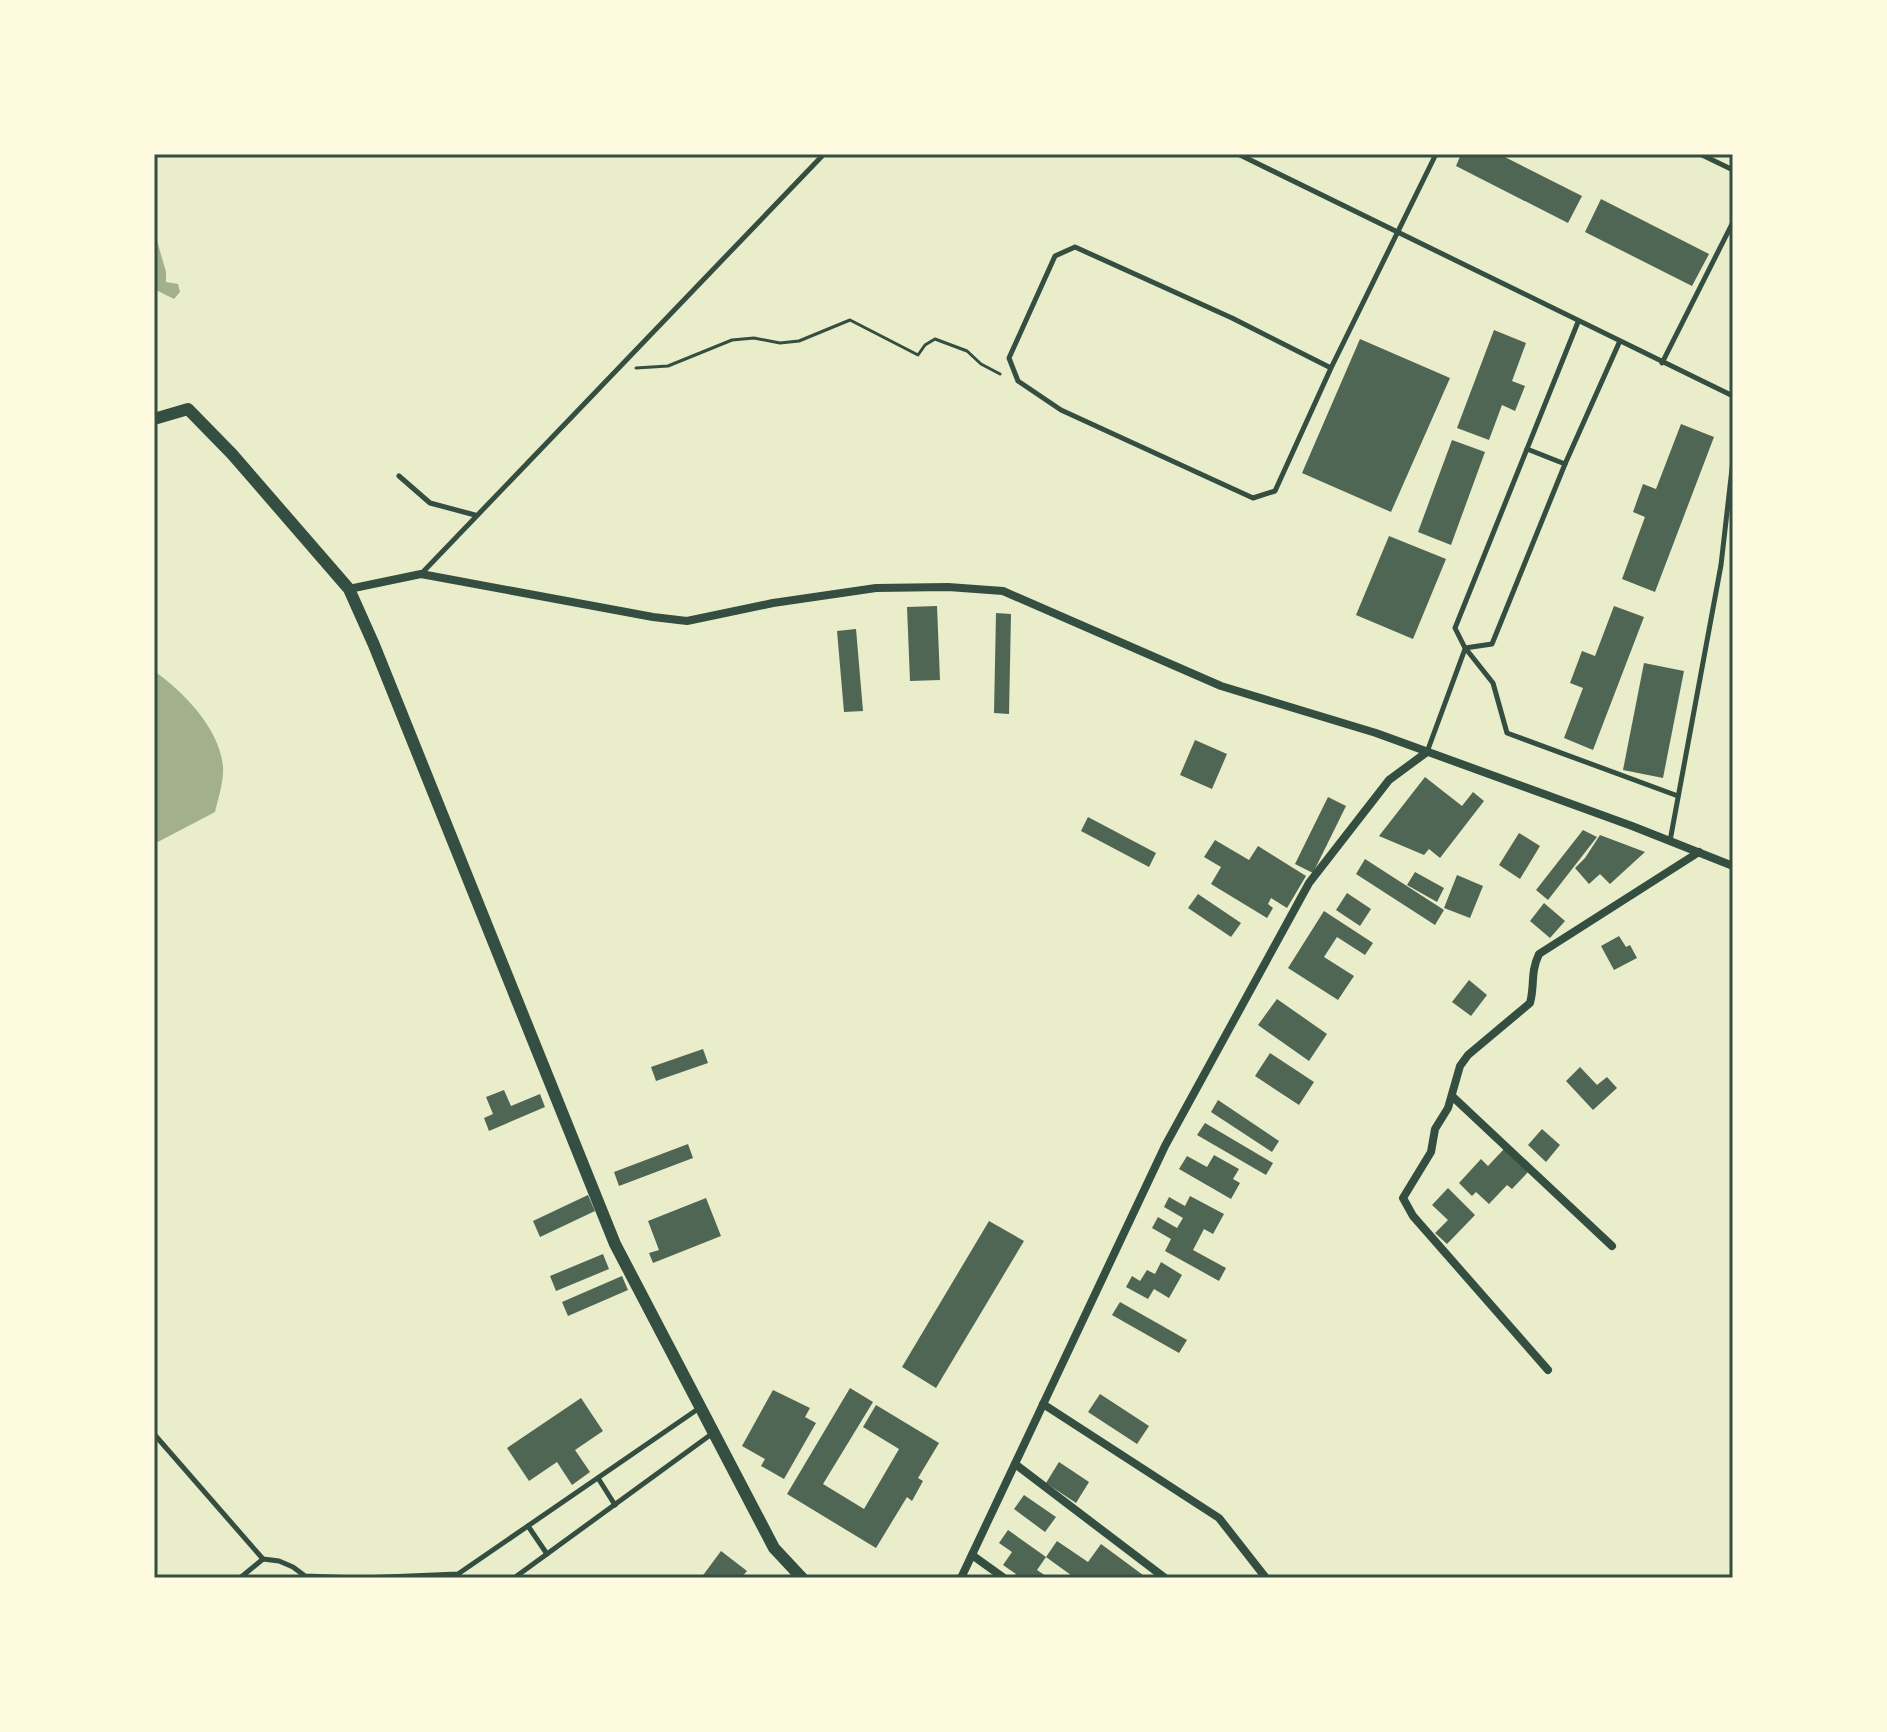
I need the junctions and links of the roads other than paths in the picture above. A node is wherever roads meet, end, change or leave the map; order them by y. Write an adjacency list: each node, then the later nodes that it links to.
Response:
1 (824, 154): 18 (lane)
2 (1238, 154): 7 (lane)
3 (1436, 154): 7 (lane)
4 (1700, 154): 5 (lane)
5 (1733, 170)
6 (1733, 222): 10 (lane)
7 (1397, 232): 8 (lane); 11 (lane)
8 (1578, 322): 9 (lane); 14 (lane)
9 (1619, 343): 10 (lane); 16 (lane)
10 (1662, 363): 12 (lane)
11 (1331, 368): 11 (lane)
12 (1733, 396)
13 (154, 419): 20 (street)
14 (1527, 449): 16 (lane); 21 (lane)
15 (1733, 460): 23 (lane)
16 (1565, 464): 21 (lane)
17 (399, 476): 18 (lane)
18 (476, 515): 19 (lane)
19 (421, 574): 20 (street); 22 (street)
20 (349, 589): 31 (street)
21 (1465, 648): 22 (lane); 23 (lane)
22 (1427, 752): 24 (street); 30 (street)
23 (1679, 796): 24 (lane)
24 (1670, 841): 25 (street)
25 (1699, 852): 26 (street); 27 (street)
26 (1733, 866)
27 (1453, 1097): 28 (street); 29 (street)
28 (1612, 1246)
29 (1548, 1370)
30 (1043, 1404): 34 (street); 50 (street)
31 (700, 1409): 32 (street); 35 (lane)
32 (713, 1433): 36 (lane); 46 (street)
33 (154, 1434): 40 (lane)
34 (1015, 1464): 39 (street); 49 (street)
35 (598, 1478): 36 (lane); 37 (lane)
36 (615, 1505): 38 (lane)
37 (528, 1526): 38 (lane); 41 (lane)
38 (547, 1554): 45 (lane)
39 (972, 1555): 47 (street); 48 (street)
40 (263, 1559): 42 (lane); 43 (lane)
41 (460, 1576): 44 (lane)
42 (304, 1577): 44 (lane)
43 (240, 1578)
44 (360, 1578)
45 (514, 1578)
46 (802, 1578)
47 (961, 1578)
48 (1004, 1578)
49 (1165, 1578)
50 (1266, 1578)

